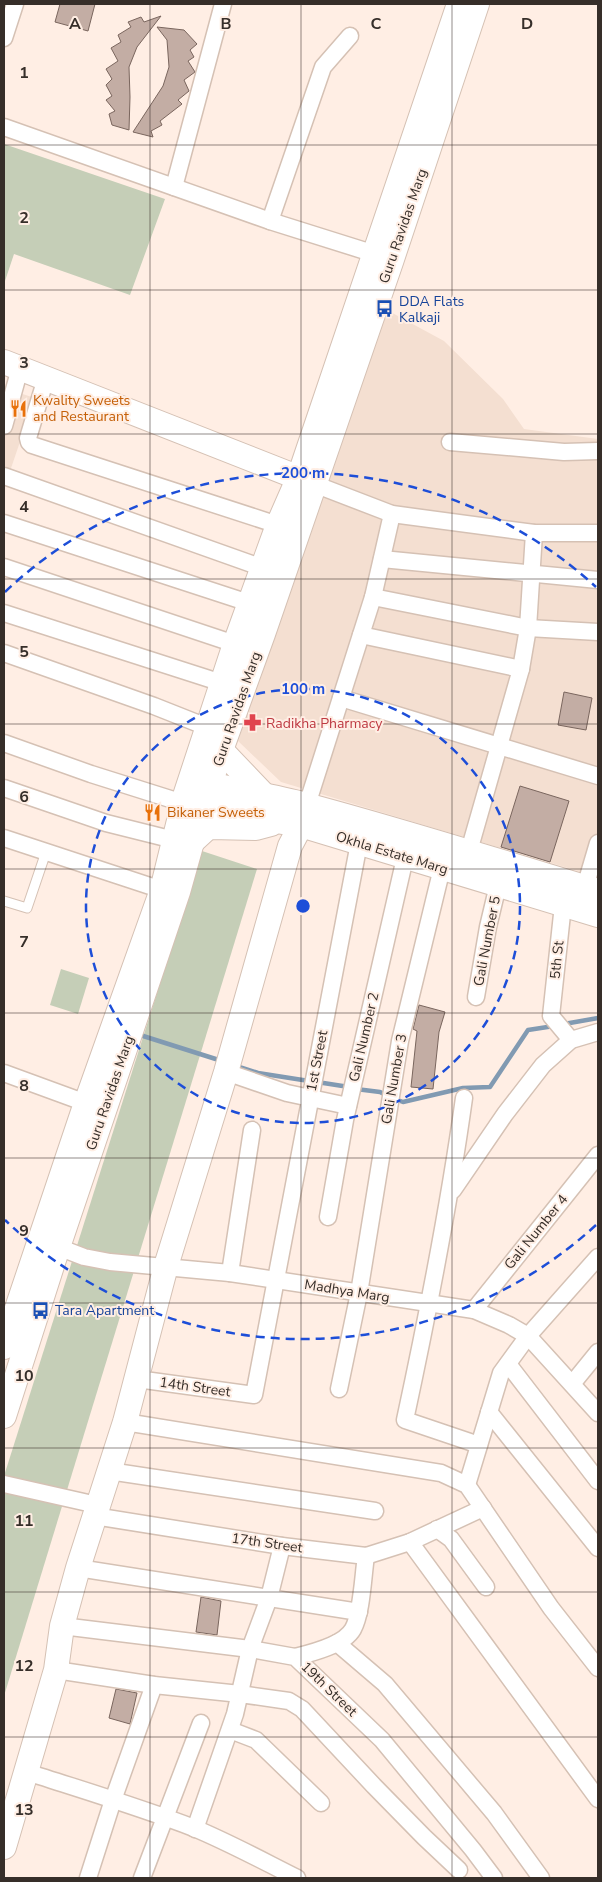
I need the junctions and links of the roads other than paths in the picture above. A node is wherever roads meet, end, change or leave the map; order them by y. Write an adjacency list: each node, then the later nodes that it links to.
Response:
1 (15, 4): 6 (street)
2 (223, 4): 8 (street)
3 (458, 4): 10 (main road, Guru Ravidas Marg)
4 (477, 4): 17 (main road, Guru Ravidas Marg)
5 (350, 36): 9 (street)
6 (4, 38)
7 (4, 128): 8 (street)
8 (174, 187): 9 (street)
9 (270, 221): 10 (street)
10 (375, 254): 17 (main road, Guru Ravidas Marg)
11 (12, 365): 12 (main road); 13 (street)
12 (46, 378): 17 (main road); 20 (street)
13 (4, 426)
14 (450, 442): 15 (street)
15 (598, 451)
16 (4, 476): 25 (street)
17 (306, 480): 18 (street); 20 (main road, Guru Ravidas Marg); 42 (main road, Guru Ravidas Marg)
18 (392, 514): 21 (street); 23 (street)
19 (4, 523): 29 (street)
20 (278, 525): 25 (main road, Guru Ravidas Marg)
21 (534, 533): 22 (street); 26 (street)
22 (598, 533)
23 (382, 558): 26 (street); 28 (street)
24 (4, 567): 34 (street)
25 (263, 568): 29 (main road, Guru Ravidas Marg)
26 (532, 573): 27 (street); 31 (street)
27 (598, 580)
28 (373, 597): 31 (street); 33 (street)
29 (249, 603): 34 (main road, Guru Ravidas Marg)
30 (4, 613): 37 (street)
31 (528, 628): 32 (street); 36 (street)
32 (598, 632)
33 (361, 635): 36 (street); 38 (street)
34 (235, 644): 37 (main road, Guru Ravidas Marg)
35 (4, 652): 39 (street)
36 (521, 669): 41 (street)
37 (222, 683): 39 (main road, Guru Ravidas Marg)
38 (341, 698): 41 (street); 47 (street)
39 (207, 727): 45 (main road, Guru Ravidas Marg)
40 (4, 743): 45 (street)
41 (500, 746): 43 (street); 53 (street)
42 (221, 750): 45 (main road, Guru Ravidas Marg); 46 (main road)
43 (598, 776)
44 (4, 788): 50 (street)
45 (195, 793): 46 (main road, Okhla Estate Marg); 48 (main road, Okhla Estate Marg); 50 (main road, Guru Ravidas Marg)
46 (263, 794): 47 (main road, Okhla Estate Marg)
47 (304, 815): 48 (main road, Okhla Estate Marg); 51 (main road, Okhla Estate Marg); 53 (main road, Okhla Estate Marg); 66 (main road)
48 (276, 821): 50 (main road)
49 (4, 838): 54 (street)
50 (183, 841): 59 (main road, Guru Ravidas Marg); 76 (main road, Guru Ravidas Marg)
51 (359, 843): 55 (main road, Okhla Estate Marg); 69 (street, 1st Street)
52 (598, 843): 58 (street)
53 (469, 851): 58 (main road, Okhla Estate Marg)
54 (46, 852): 59 (street); 60 (lane)
55 (405, 858): 56 (main road, Okhla Estate Marg); 71 (street, Gali Number 2)
56 (442, 868): 57 (main road, Okhla Estate Marg); 81 (street, Gali Number 3)
57 (498, 886): 61 (main road, Okhla Estate Marg); 63 (street, Gali Number 5)
58 (592, 889)
59 (162, 890): 70 (main road, Guru Ravidas Marg)
60 (4, 901)
61 (563, 905): 62 (main road, Okhla Estate Marg); 65 (street, 5th St)
62 (598, 915)
63 (476, 997)
64 (598, 1032): 65 (street)
65 (571, 1040): 74 (street)
66 (226, 1072): 69 (street); 78 (main road)
67 (4, 1073): 70 (street)
68 (464, 1098): 74 (street)
69 (310, 1099): 71 (street); 80 (street, 1st Street)
70 (86, 1103): 85 (main road, Guru Ravidas Marg)
71 (348, 1106): 75 (street, Gali Number 2)
72 (252, 1130): 79 (street)
73 (598, 1155): 83 (street, Gali Number 4)
74 (451, 1193): 82 (street)
75 (328, 1217)
76 (58, 1247): 78 (street, Madhya Marg); 94 (main road, Guru Ravidas Marg)
77 (598, 1257): 84 (street)
78 (166, 1266): 79 (street, Madhya Marg); 88 (main road)
79 (230, 1273): 80 (street, Madhya Marg)
80 (275, 1280): 81 (street, Madhya Marg); 91 (street, 1st Street)
81 (359, 1293): 82 (street, Madhya Marg); 90 (street, Gali Number 3)
82 (430, 1303): 83 (street, Madhya Marg); 96 (street)
83 (474, 1310): 84 (street, Madhya Marg)
84 (528, 1336): 87 (street); 89 (street, Madhya Marg)
85 (4, 1347)
86 (598, 1352): 89 (street)
87 (508, 1364): 92 (street); 98 (street)
88 (137, 1380): 91 (street, 14th Street); 95 (main road)
89 (572, 1384): 93 (street, Madhya Marg)
90 (339, 1389)
91 (254, 1395)
92 (489, 1412): 96 (street); 107 (street)
93 (598, 1413)
94 (4, 1416)
95 (125, 1422): 97 (main road); 100 (street)
96 (479, 1446): 100 (street)
97 (109, 1471): 102 (main road); 103 (street)
98 (598, 1481)
99 (4, 1484): 102 (street, 17th Street)
100 (467, 1485): 101 (street)
101 (483, 1508): 104 (street, 17th Street); 117 (street)
102 (95, 1510): 106 (street, 17th Street); 109 (main road)
103 (375, 1511)
104 (437, 1529): 105 (street, 17th Street); 110 (street)
105 (410, 1542): 108 (street, 17th Street); 124 (street)
106 (282, 1546): 108 (street, 17th Street); 111 (street)
107 (598, 1548)
108 (366, 1556): 112 (street)
109 (78, 1568): 111 (street); 113 (main road)
110 (486, 1587)
111 (270, 1598): 112 (street); 115 (street)
112 (358, 1612): 114 (street)
113 (62, 1626): 115 (street, 19th Street); 118 (main road)
114 (337, 1643): 116 (street); 136 (street)
115 (250, 1649): 116 (street, 19th Street); 120 (street)
116 (295, 1657): 130 (street, 19th Street)
117 (598, 1668)
118 (56, 1670): 119 (street); 123 (main road)
119 (154, 1685): 120 (street); 125 (street)
120 (240, 1694): 122 (street); 131 (street)
121 (201, 1723): 127 (street)
122 (230, 1730): 126 (street); 128 (street)
123 (26, 1772): 125 (street); 129 (main road)
124 (598, 1799)
125 (113, 1800): 127 (street); 132 (street)
126 (321, 1803)
127 (166, 1818): 128 (street); 133 (street)
128 (196, 1829): 134 (street)
129 (4, 1847)
130 (473, 1850): 131 (street); 135 (street, 19th Street)
131 (456, 1874)
132 (93, 1876)
133 (142, 1878)
134 (297, 1878)
135 (494, 1878)
136 (541, 1878)

